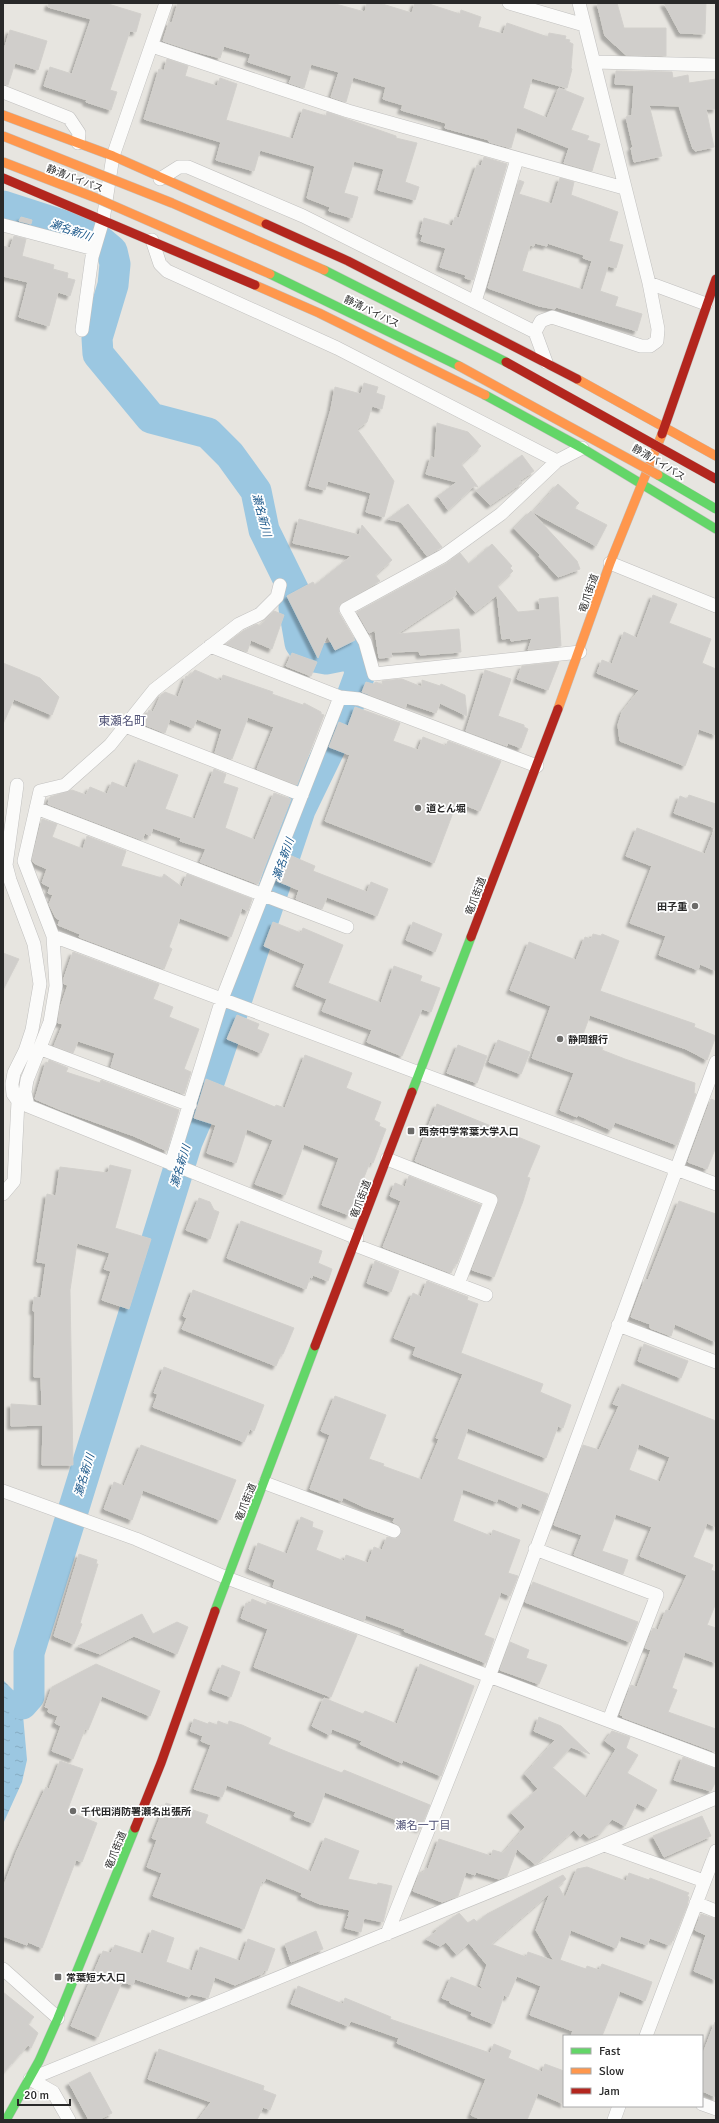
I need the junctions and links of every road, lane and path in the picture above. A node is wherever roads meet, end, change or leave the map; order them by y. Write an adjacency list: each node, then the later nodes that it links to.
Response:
1 (166, 3): 5 (street)
2 (509, 3): 4 (street)
3 (579, 3): 4 (street)
4 (584, 25): 6 (street)
5 (152, 46): 12 (street); 13 (street)
6 (594, 62): 7 (street); 17 (street)
7 (716, 65)
8 (3, 92): 11 (street)
9 (3, 115): 11 (main road)
10 (3, 136): 33 (main road, 静清バイパス, bridge)
11 (78, 143): 12 (main road)
12 (113, 156): 16 (main road); 18 (street)
13 (517, 159): 17 (street); 24 (street)
14 (3, 162): 35 (main road, 静清バイパス, bridge)
15 (3, 178): 18 (main road)
16 (160, 179): 24 (street); 28 (main road)
17 (624, 188): 23 (street)
18 (103, 220): 20 (main road); 21 (street)
19 (3, 225): 21 (street)
20 (152, 240): 30 (main road); 32 (street)
21 (94, 249): 26 (street)
22 (716, 279): 25 (main road, 竜爪街道)
23 (648, 283): 25 (street); 27 (street)
24 (476, 302): 27 (street)
25 (706, 304): 29 (main road, 竜爪街道)
26 (82, 330)
27 (535, 332): 28 (street)
28 (546, 362): 29 (main road)
29 (665, 427): 31 (main road); 34 (main road, 竜爪街道)
30 (582, 448): 32 (street); 34 (main road)
31 (716, 456)
32 (557, 462): 41 (street)
33 (716, 479)
34 (641, 483): 36 (main road); 37 (main road, 竜爪街道)
35 (716, 509)
36 (716, 529)
37 (610, 563): 39 (street); 41 (main road, 竜爪街道)
38 (280, 585): 40 (street)
39 (716, 606)
40 (210, 646): 42 (street); 43 (street)
41 (580, 652): 44 (main road, 竜爪街道)
42 (340, 697): 44 (street); 46 (street)
43 (125, 726): 46 (street); 47 (street)
44 (537, 766): 54 (main road, 竜爪街道)
45 (17, 784): 55 (street)
46 (302, 795): 48 (street)
47 (36, 808): 48 (street); 50 (street)
48 (264, 894): 49 (street); 51 (street)
49 (347, 927)
50 (54, 936): 51 (street); 52 (street)
51 (222, 999): 54 (street); 56 (street)
52 (41, 1049): 55 (street); 56 (street)
53 (716, 1062): 59 (street)
54 (420, 1074): 57 (main road, 竜爪街道); 59 (street)
55 (23, 1104): 58 (street); 61 (street)
56 (190, 1105): 58 (street)
57 (387, 1159): 62 (main road, 竜爪街道); 63 (street)
58 (171, 1164): 62 (street)
59 (675, 1168): 60 (street); 65 (street)
60 (716, 1184)
61 (3, 1194)
62 (356, 1241): 63 (street); 67 (main road, 竜爪街道)
63 (458, 1284): 64 (street)
64 (486, 1295)
65 (618, 1325): 66 (street); 70 (street)
66 (716, 1362)
67 (265, 1483): 69 (street); 71 (main road, 竜爪街道)
68 (3, 1491): 71 (street)
69 (394, 1531)
70 (535, 1549): 72 (street); 73 (street)
71 (227, 1578): 72 (street); 83 (main road, 竜爪街道)
72 (489, 1677): 73 (street); 81 (street)
73 (609, 1720): 74 (street)
74 (716, 1761)
75 (716, 1798): 76 (street)
76 (604, 1845): 78 (street); 81 (street)
77 (716, 1851): 78 (street)
78 (704, 1881): 79 (street)
79 (696, 1903): 80 (street); 84 (street)
80 (716, 1911)
81 (387, 1934): 85 (street)
82 (3, 1970): 83 (street)
83 (58, 2018): 85 (main road, 竜爪街道)
84 (646, 2035)
85 (30, 2079): 89 (main road, 竜爪街道); 90 (street)
86 (703, 2104): 88 (street)
87 (619, 2107): 91 (street)
88 (716, 2109)
89 (6, 2120)
90 (69, 2120)
91 (614, 2120)

